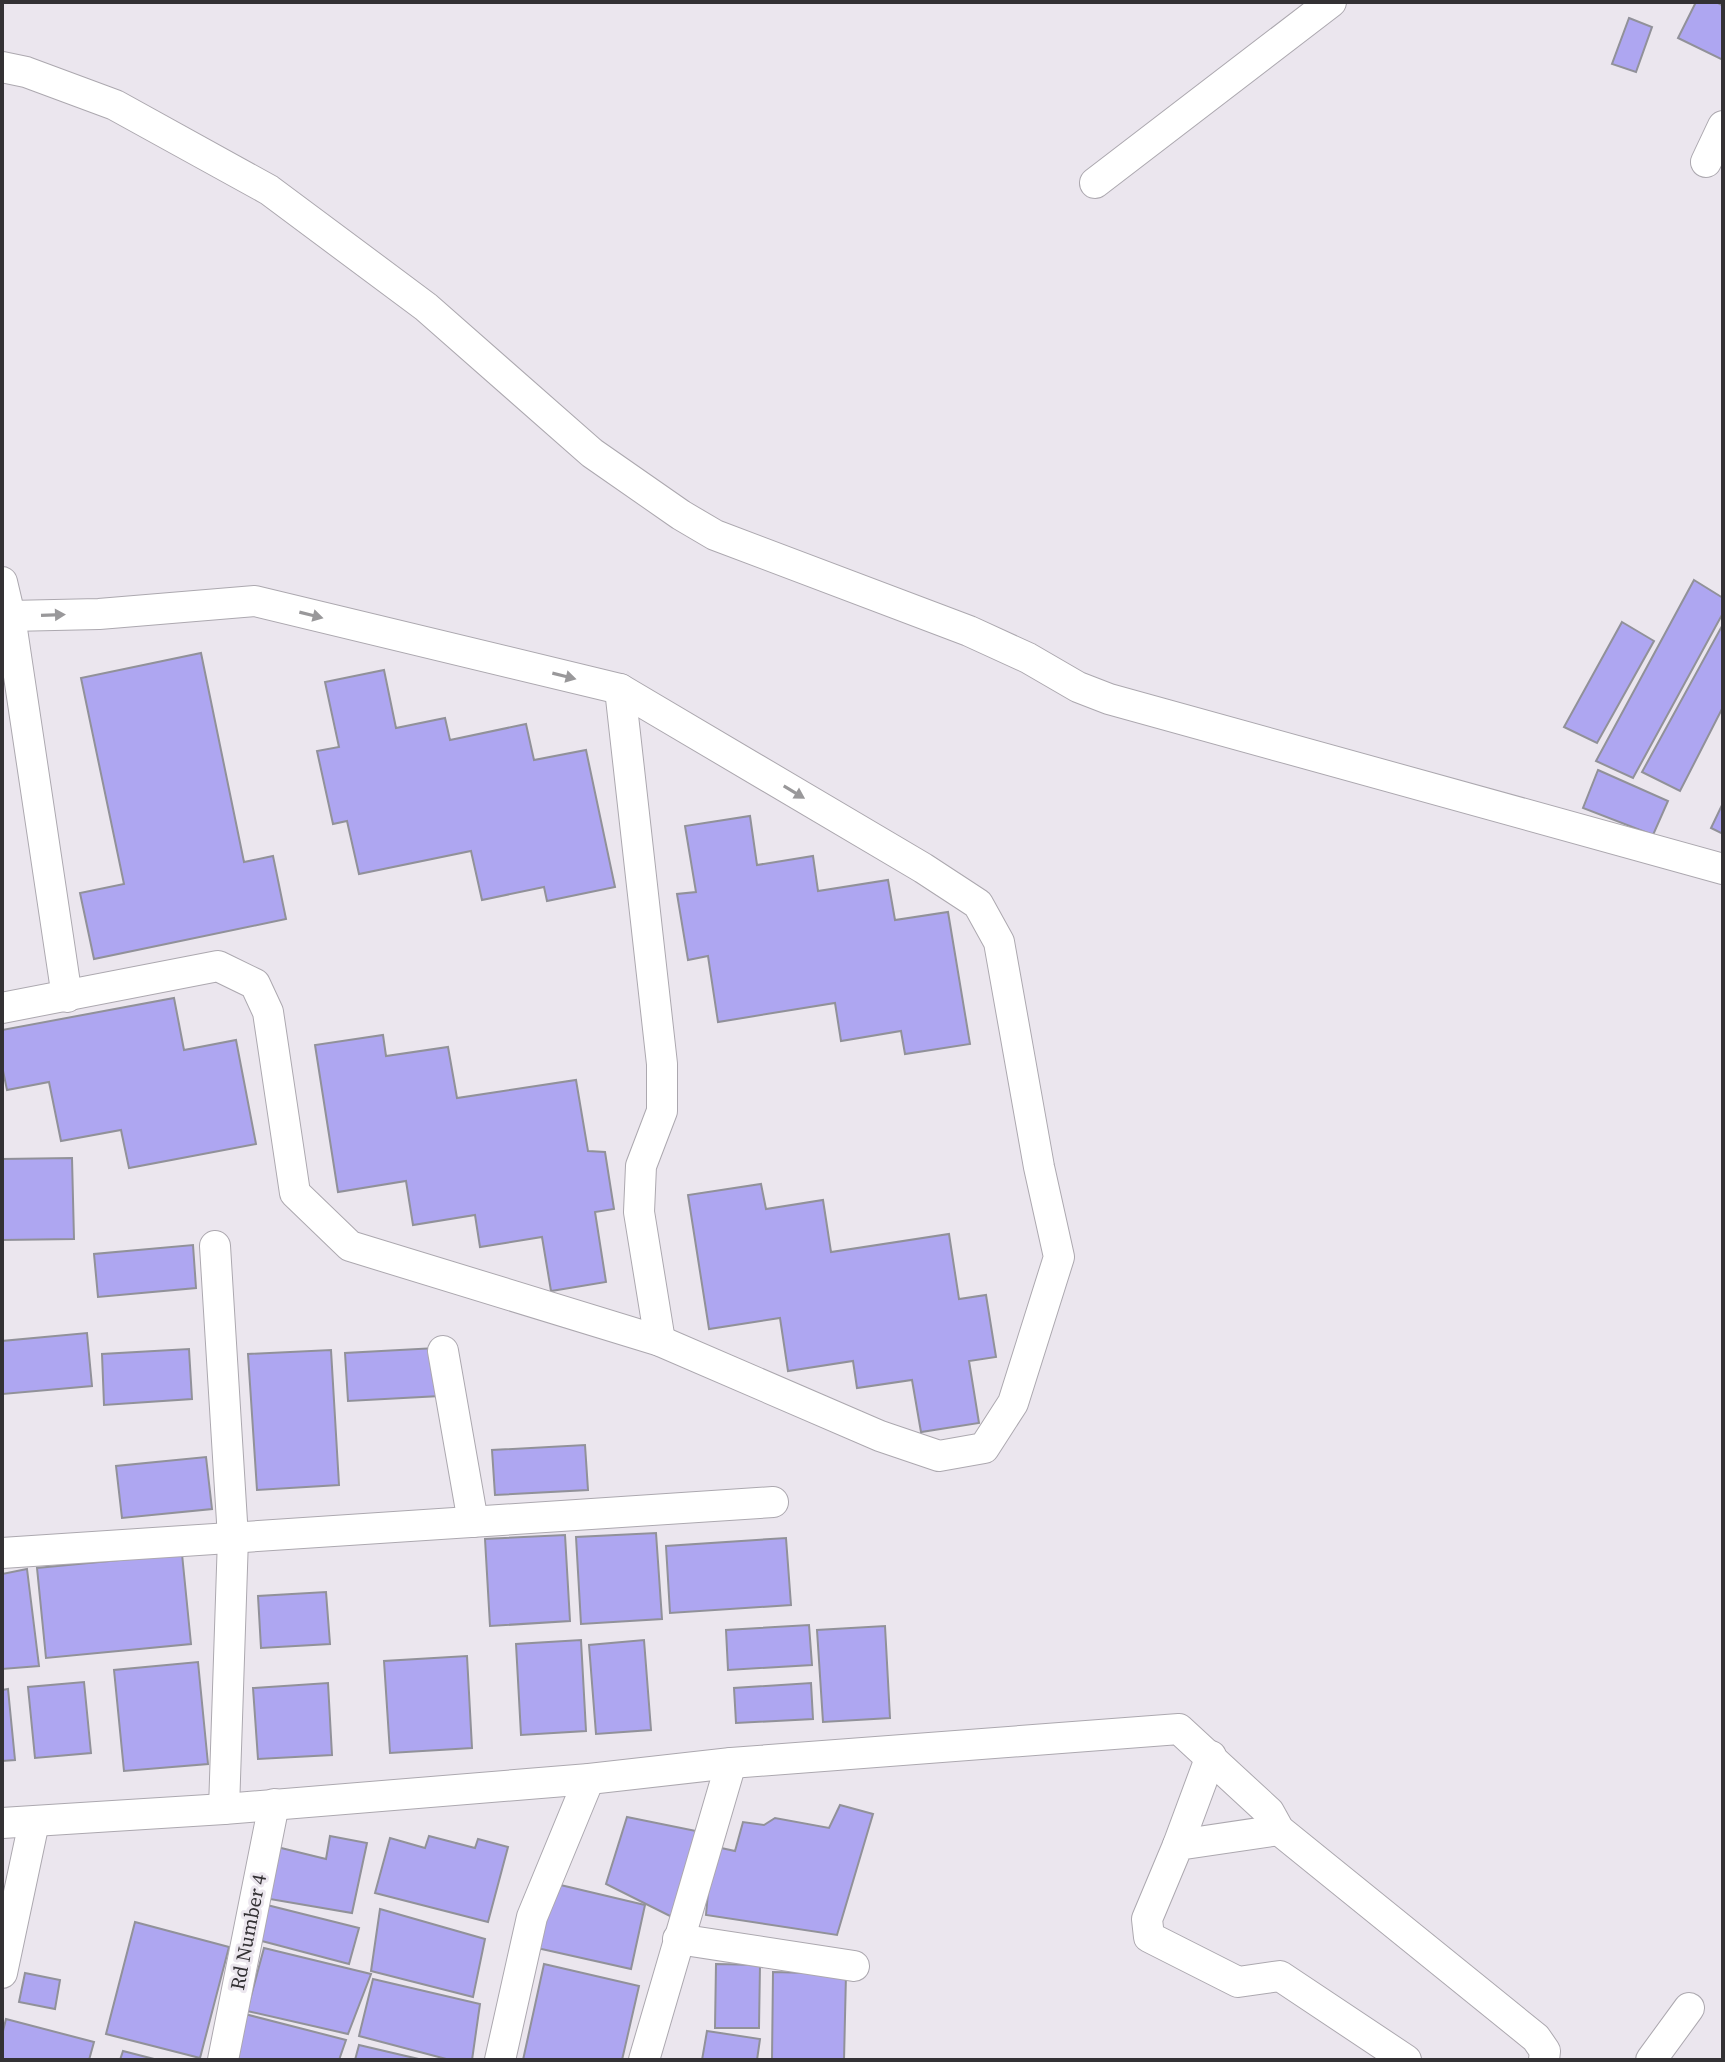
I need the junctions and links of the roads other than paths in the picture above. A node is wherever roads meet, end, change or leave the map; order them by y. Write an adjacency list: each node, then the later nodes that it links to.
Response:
1 (1331, 2): 5 (street)
2 (2, 67): 9 (street)
3 (1723, 126): 4 (street)
4 (1706, 162)
5 (1095, 183)
6 (2, 582): 7 (street)
7 (6, 617): 8 (street, one-way to 8); 10 (street)
8 (620, 689): 13 (street); 13 (street, one-way to 13)
9 (1723, 869)
10 (67, 997): 11 (street); 13 (street)
11 (2, 1008)
12 (215, 1246): 17 (street)
13 (660, 1341)
14 (443, 1351): 16 (street)
15 (773, 1502): 16 (street)
16 (473, 1522): 17 (street)
17 (233, 1538): 18 (street); 23 (street)
18 (2, 1553)
19 (1211, 1756): 20 (street); 26 (street); 27 (street)
20 (731, 1763): 21 (street); 28 (street)
21 (589, 1779): 22 (street); 33 (street)
22 (274, 1804): 23 (street); 32 (street, Rd Number 4)
23 (224, 1809): 24 (street)
24 (34, 1822): 25 (street); 30 (street)
25 (2, 1823)
26 (1279, 1830): 27 (street); 36 (street)
27 (1178, 1845): 35 (street)
28 (678, 1939): 29 (street); 34 (street)
29 (854, 1966)
30 (2, 1973)
31 (1689, 2008): 37 (street)
32 (223, 2060)
33 (500, 2060)
34 (644, 2060)
35 (1406, 2060)
36 (1544, 2060)
37 (1651, 2060)

